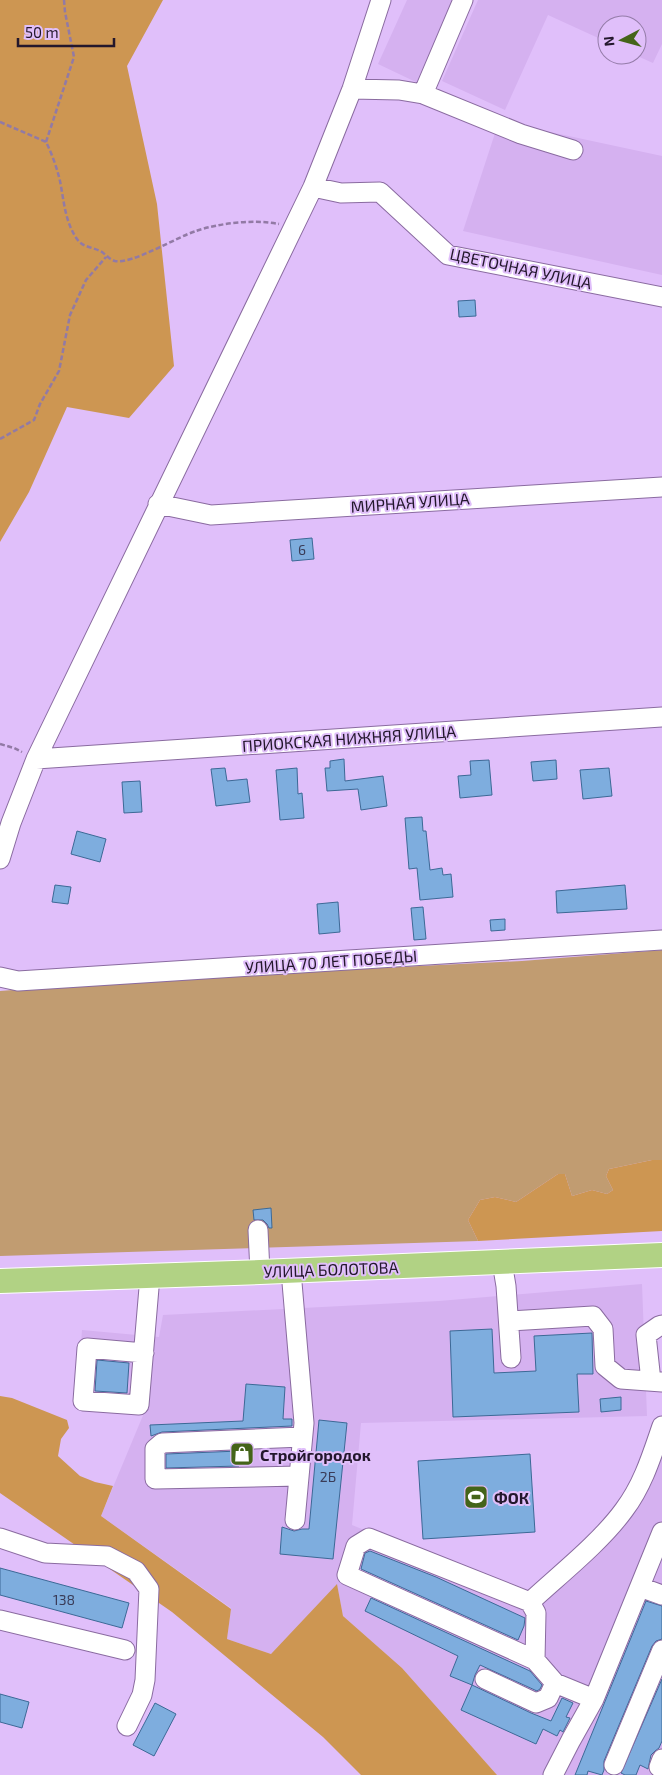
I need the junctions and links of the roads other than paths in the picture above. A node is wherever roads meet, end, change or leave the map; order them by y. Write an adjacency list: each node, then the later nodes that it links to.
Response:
1 (381, 0): 3 (street)
2 (463, 0): 4 (street)
3 (352, 89): 4 (street); 6 (street)
4 (423, 94): 5 (street)
5 (573, 150)
6 (313, 187): 7 (street, ЦВЕТОЧНАЯ УЛИЦА); 9 (street)
7 (662, 297)
8 (662, 487): 9 (street, МИРНАЯ УЛИЦА)
9 (158, 504): 11 (street)
10 (662, 717): 11 (street, ПРИОКСКАЯ НИЖНЯЯ УЛИЦА)
11 (36, 759): 12 (street)
12 (0, 859)
13 (662, 940): 14 (street, УЛИЦА 70 ЛЕТ ПОБЕДЫ)
14 (0, 977)
15 (258, 1230): 19 (street)
16 (662, 1255): 17 (main road, УЛИЦА БОЛОТОВА)
17 (502, 1262): 18 (main road, УЛИЦА БОЛОТОВА); 22 (street)
18 (291, 1271): 19 (main road, УЛИЦА БОЛОТОВА); 28 (street)
19 (260, 1272): 20 (main road, УЛИЦА БОЛОТОВА)
20 (150, 1276): 21 (main road, УЛИЦА БОЛОТОВА); 24 (street)
21 (0, 1281)
22 (510, 1321): 25 (street); 26 (street)
23 (662, 1325): 26 (street)
24 (144, 1353)
25 (512, 1358)
26 (657, 1382)
27 (662, 1426): 35 (street)
28 (302, 1438): 29 (street); 29 (street)
29 (299, 1476): 30 (street)
30 (295, 1520)
31 (662, 1532): 33 (street)
32 (0, 1538): 43 (street)
33 (640, 1587): 34 (street); 42 (street)
34 (662, 1595)
35 (530, 1602): 39 (street); 39 (street)
36 (0, 1620): 37 (street)
37 (125, 1650)
38 (662, 1650): 44 (street)
39 (536, 1660): 41 (street)
40 (485, 1679): 41 (street)
41 (555, 1683): 42 (street)
42 (594, 1699): 45 (street)
43 (127, 1726)
44 (614, 1765)
45 (553, 1775)

